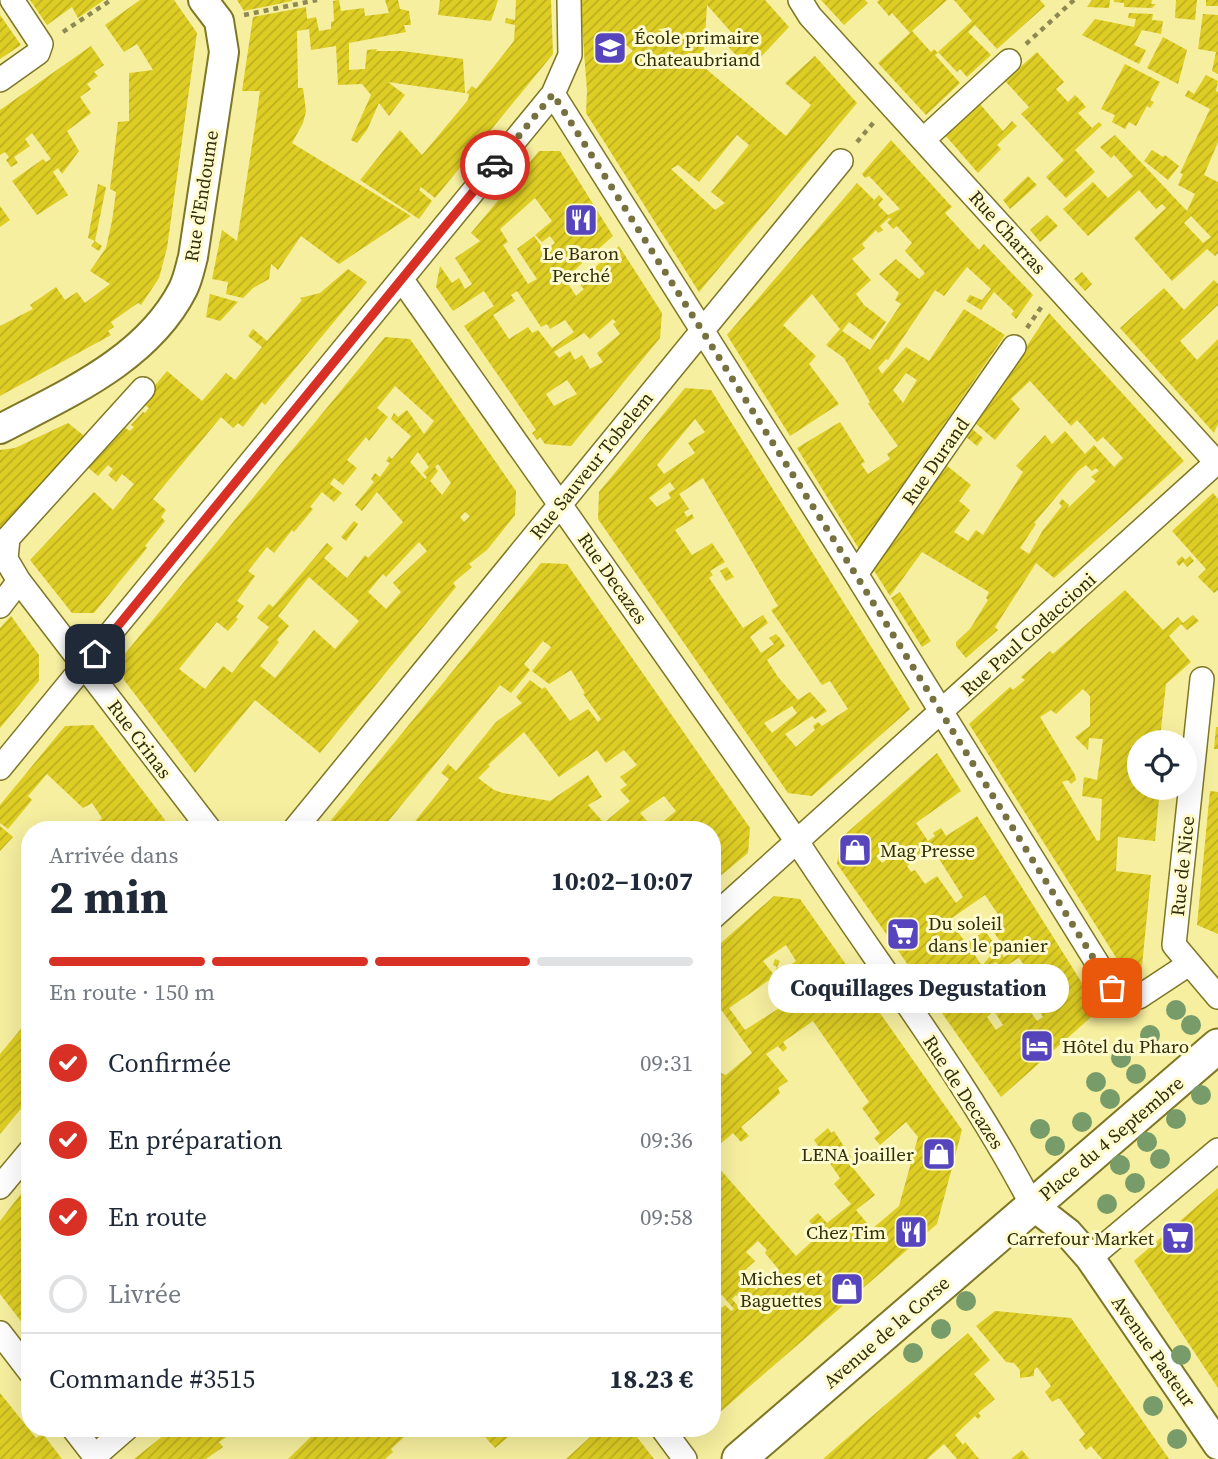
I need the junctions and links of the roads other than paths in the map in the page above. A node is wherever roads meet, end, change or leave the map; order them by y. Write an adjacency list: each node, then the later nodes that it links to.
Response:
1 (12, 0): 6 (street)
2 (569, 0): 7 (street)
3 (800, 0): 8 (street, Rue Charras)
4 (211, 10): 14 (street, Rue d'Endoume)
5 (1009, 61): 8 (street)
6 (0, 80)
7 (553, 94): 10 (street); 11 (street)
8 (924, 139): 15 (street, Rue Charras)
9 (841, 161): 11 (street, Rue Sauveur Tobelem)
10 (402, 279): 16 (street, Rue Decazes); 20 (street)
11 (702, 330): 16 (street, Rue Sauveur Tobelem); 17 (street)
12 (1014, 347): 17 (street, Rue Durand)
13 (143, 389): 18 (street, Rue Crinas)
14 (0, 429)
15 (1217, 462): 22 (street, Rue Paul Codaccioni)
16 (561, 503): 25 (street, Rue Sauveur Tobelem); 26 (street, Rue Decazes)
17 (856, 575): 22 (street)
18 (19, 581): 19 (street); 20 (street, Rue Crinas)
19 (0, 606)
20 (85, 666): 23 (street); 24 (street, Rue Crinas)
21 (1202, 679): 28 (street, Rue de Nice)
22 (942, 713): 26 (street, Rue Paul Codaccioni); 28 (street)
23 (0, 768)
24 (203, 821)
25 (301, 821)
26 (798, 843): 27 (street, Rue Paul Codaccioni); 34 (street, Rue de Decazes)
27 (721, 910)
28 (1189, 964): 29 (street)
29 (1218, 997)
30 (1218, 1046): 34 (main road, Place du 4 Septembre)
31 (1218, 1150): 35 (street)
32 (21, 1162): 33 (street)
33 (0, 1187)
34 (1032, 1205): 35 (street, Place du 4 Septembre); 44 (main road, Avenue de la Corse)
35 (1090, 1258): 41 (street, Avenue Pasteur)
36 (0, 1333): 37 (street)
37 (21, 1360)
38 (81, 1437): 42 (street)
39 (117, 1437): 42 (street)
40 (669, 1437): 43 (street)
41 (1218, 1445)
42 (96, 1457)
43 (685, 1459)
44 (739, 1459)

